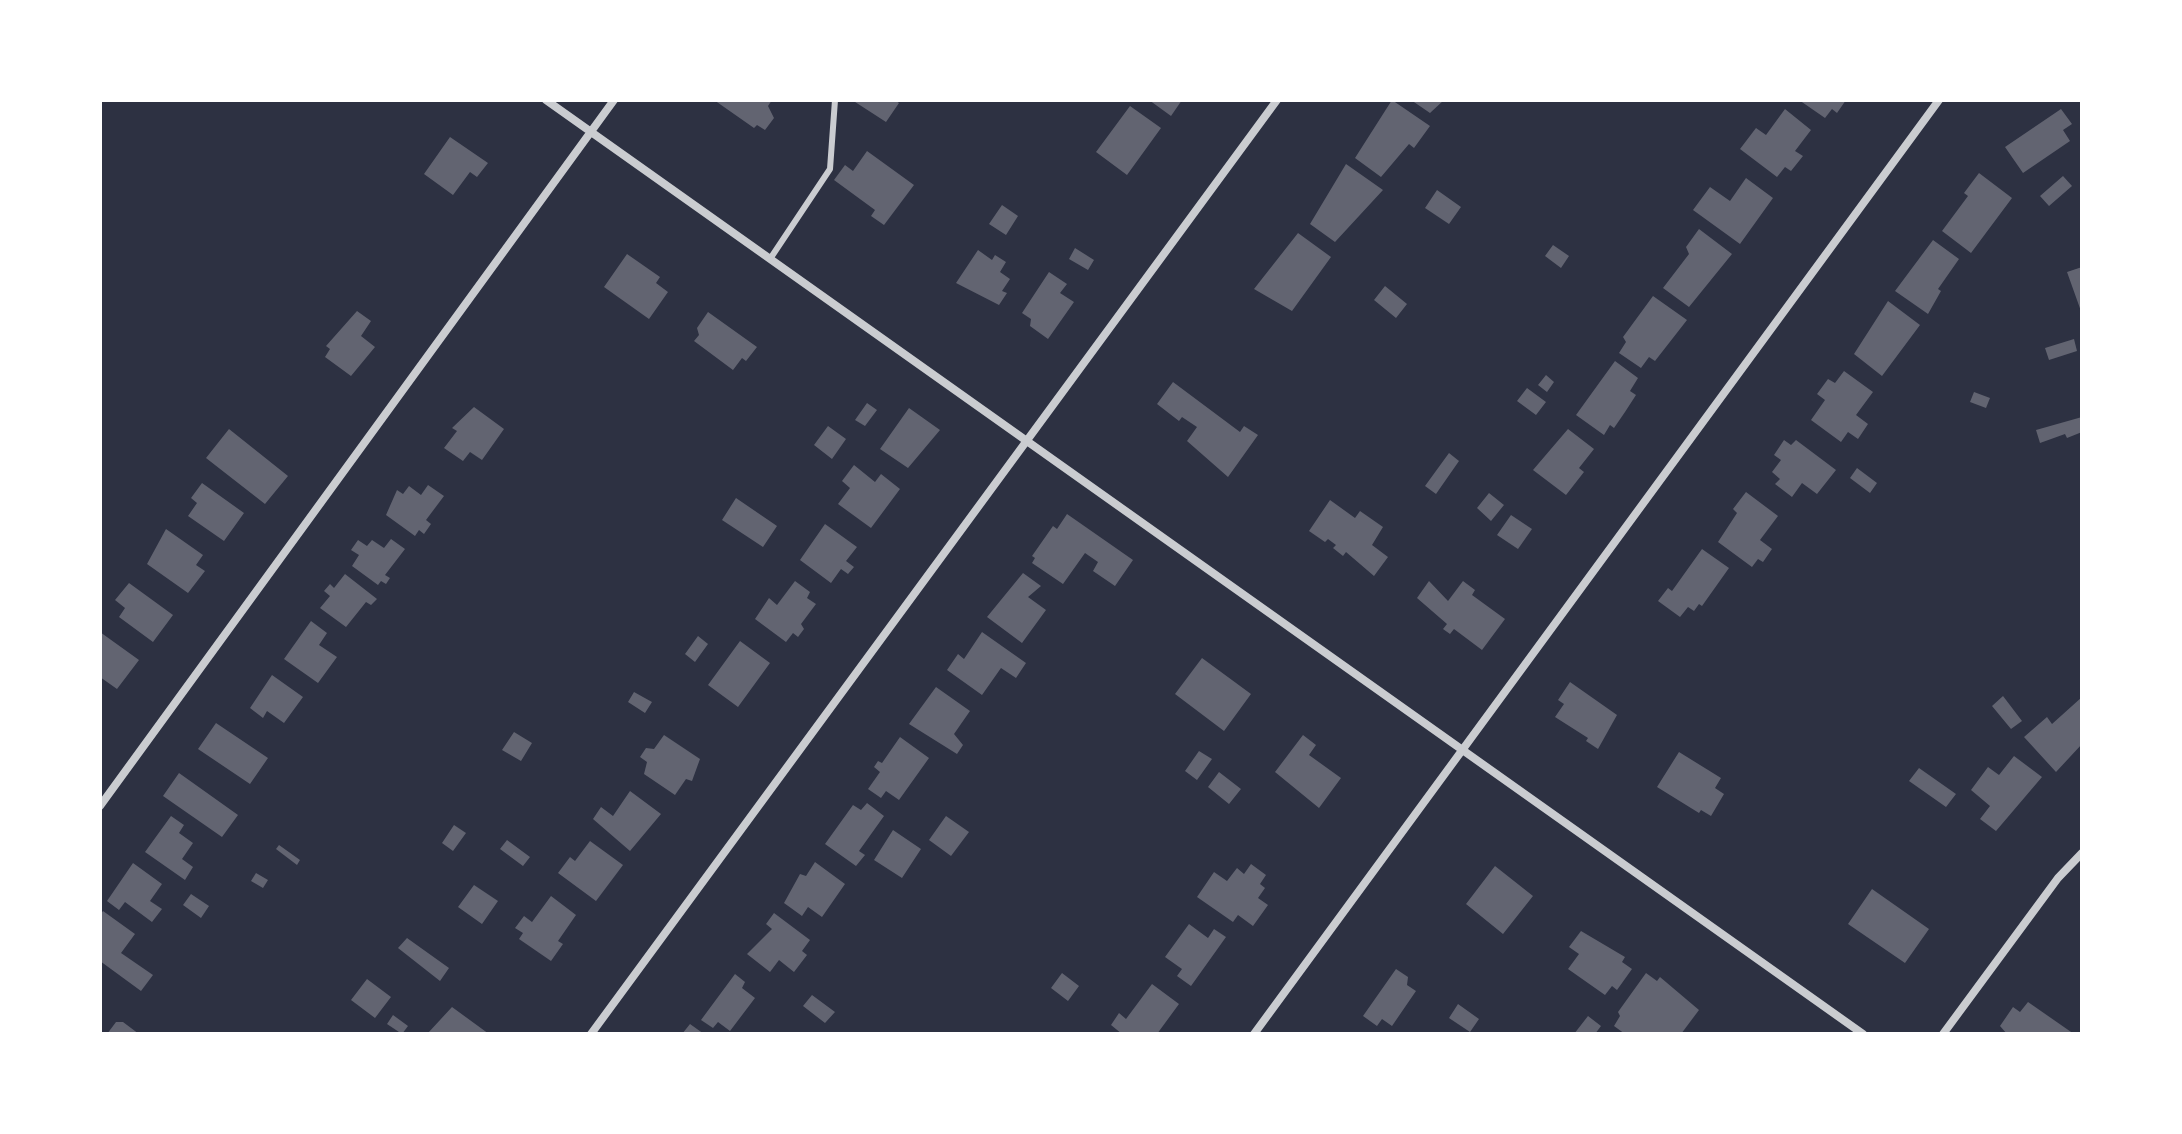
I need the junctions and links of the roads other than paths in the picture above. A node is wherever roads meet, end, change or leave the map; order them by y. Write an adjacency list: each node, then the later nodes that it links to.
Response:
1 (546, 100): 6 (street)
2 (614, 100): 6 (street)
3 (835, 100): 7 (lane)
4 (1277, 100): 8 (street)
5 (1939, 100): 9 (street)
6 (591, 132): 7 (street); 10 (street)
7 (770, 259): 8 (street)
8 (1027, 441): 9 (street); 12 (street)
9 (1462, 750): 13 (street); 14 (street)
10 (100, 806)
11 (2082, 853): 15 (street)
12 (591, 1034)
13 (1254, 1034)
14 (1863, 1034)
15 (1943, 1034)

